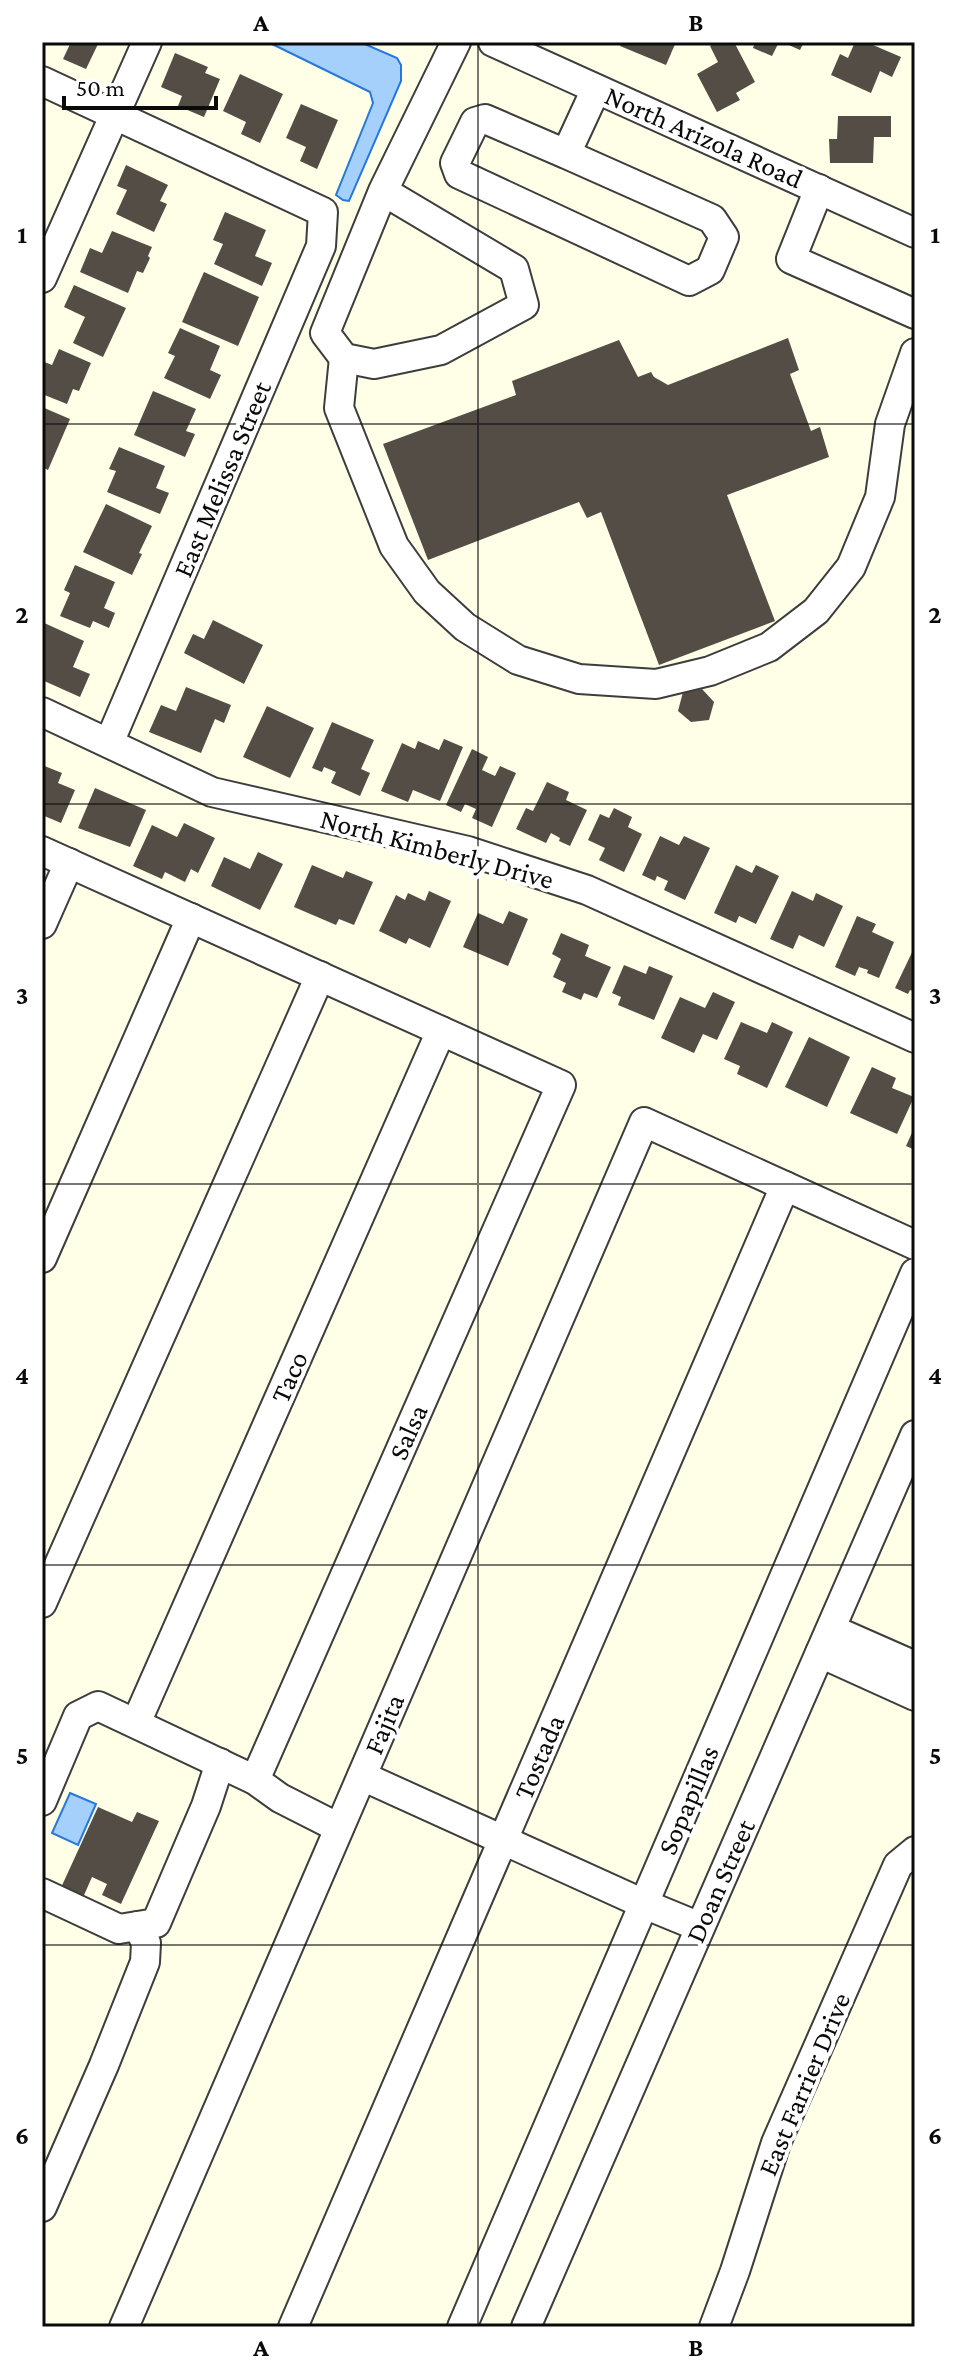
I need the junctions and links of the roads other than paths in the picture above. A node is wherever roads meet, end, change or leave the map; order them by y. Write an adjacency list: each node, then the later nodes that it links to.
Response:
1 (147, 42): 6 (street)
2 (456, 42): 9 (street)
3 (501, 44): 5 (street, North Arizola Road)
4 (42, 81): 6 (street)
5 (596, 89): 7 (street); 8 (street, North Arizola Road)
6 (114, 114): 11 (street); 16 (street, East Melissa Street)
7 (566, 154): 7 (street)
8 (819, 189): 10 (street, North Arizola Road); 12 (street)
9 (383, 191): 14 (street); 14 (street)
10 (915, 233)
11 (42, 278)
12 (915, 314)
13 (915, 353): 14 (street)
14 (344, 358)
15 (42, 712): 16 (street, North Kimberly Drive)
16 (109, 743): 23 (street, North Kimberly Drive)
17 (42, 851): 18 (street)
18 (69, 863): 19 (street); 20 (street)
19 (191, 918): 21 (street); 26 (street)
20 (42, 924)
21 (320, 976): 22 (street); 29 (street)
22 (441, 1031): 33 (street, Taco); 36 (street, Salsa)
23 (915, 1038)
24 (785, 1186): 25 (street); 35 (street, Fajita); 39 (street, Tostada)
25 (915, 1245)
26 (42, 1258)
27 (915, 1273): 42 (street, Sopapillas)
28 (915, 1435): 30 (street, Doan Street)
29 (42, 1603)
30 (825, 1641): 31 (street); 32 (street); 44 (street, Doan Street)
31 (915, 1666)
32 (915, 1696)
33 (136, 1723): 34 (street); 37 (street)
34 (220, 1763): 36 (street); 43 (street)
35 (362, 1776): 38 (street, Fajita); 39 (street)
36 (255, 1780): 38 (street)
37 (42, 1801)
38 (339, 1828): 46 (street, Fajita)
39 (503, 1840): 42 (street); 47 (street, Tostada)
40 (914, 1852): 50 (street, East Farrier Drive)
41 (42, 1893): 43 (street)
42 (644, 1904): 44 (street); 48 (street, Sopapillas)
43 (138, 1926): 45 (street)
44 (700, 1927): 49 (street, Doan Street)
45 (42, 2207)
46 (124, 2327)
47 (293, 2327)
48 (462, 2327)
49 (526, 2327)
50 (714, 2327)

